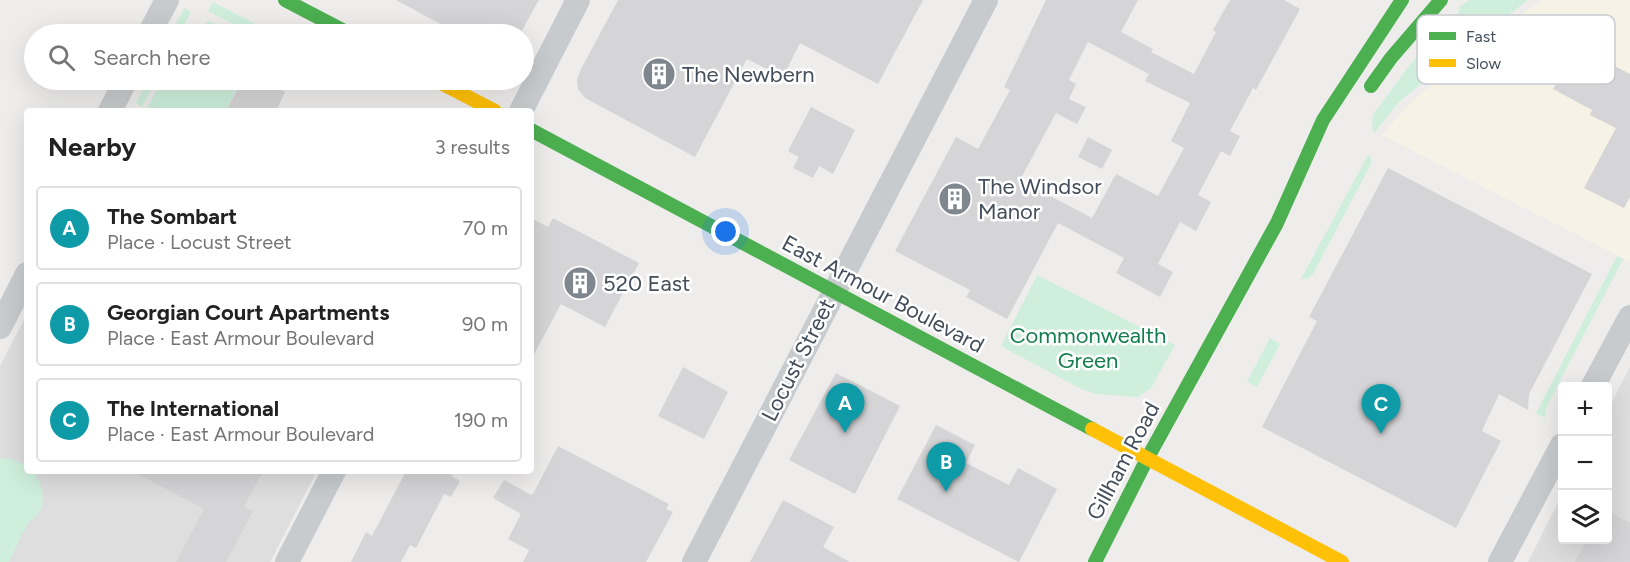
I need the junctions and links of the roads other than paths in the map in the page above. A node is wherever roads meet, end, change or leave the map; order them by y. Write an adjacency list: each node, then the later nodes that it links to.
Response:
1 (167, 0): 8 (street)
2 (285, 0): 9 (main road)
3 (578, 0): 11 (street)
4 (986, 0): 23 (street, Locust Street)
5 (1402, 0): 21 (main road, Gillham Road)
6 (1441, 0): 7 (main road)
7 (1428, 15)
8 (154, 24)
9 (331, 24)
10 (1417, 28): 15 (main road)
11 (534, 86)
12 (121, 90): 16 (street)
13 (454, 90): 17 (main road)
14 (532, 90): 18 (street)
15 (1366, 94)
16 (112, 108)
17 (489, 108)
18 (523, 108)
19 (534, 132): 23 (main road, East Armour Boulevard)
20 (1322, 158): 21 (main road, Gillham Road)
21 (1276, 223): 28 (main road, Gillham Road)
22 (24, 280): 25 (street)
23 (834, 291): 28 (main road, East Armour Boulevard); 31 (street, Locust Street)
24 (1630, 317): 26 (street)
25 (0, 327)
26 (1596, 382)
27 (1558, 454): 34 (street)
28 (1147, 459): 32 (main road, Gillham Road); 33 (main road, East Armour Boulevard)
29 (332, 474): 30 (street)
30 (287, 562)
31 (694, 562)
32 (1095, 562)
33 (1342, 562)
34 (1500, 562)

